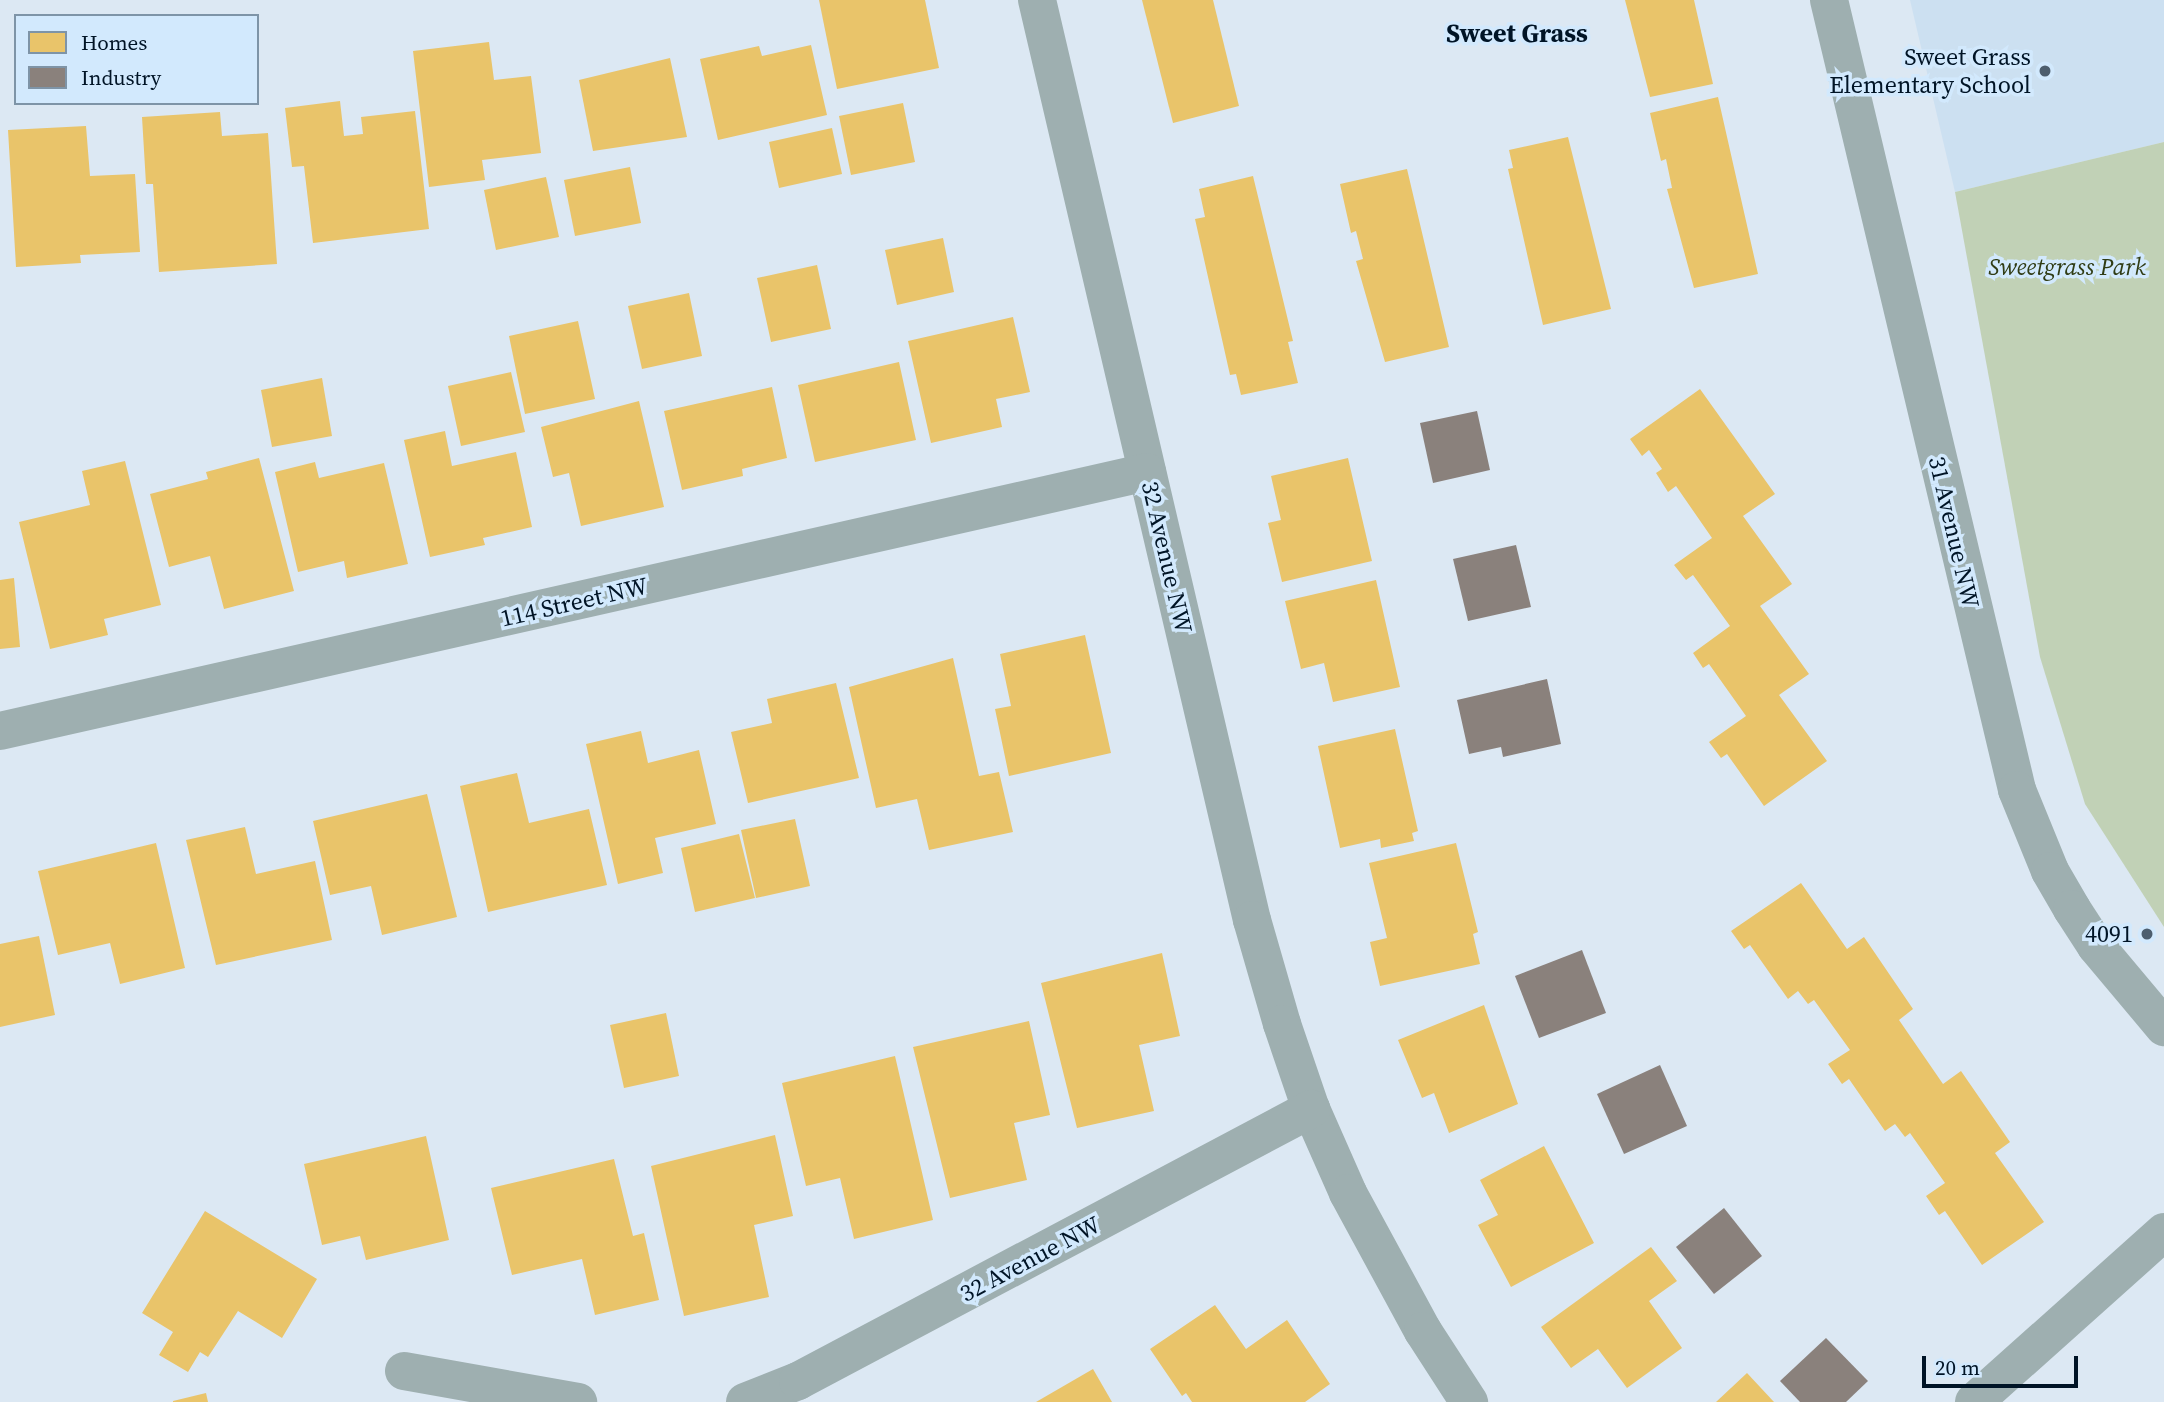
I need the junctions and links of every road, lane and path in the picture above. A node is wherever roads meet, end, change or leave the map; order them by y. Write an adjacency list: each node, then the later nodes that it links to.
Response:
1 (1037, 0): 3 (street, 32 Avenue NW)
2 (1829, 0): 5 (street, 31 Avenue NW)
3 (1147, 472): 4 (street, 114 Street NW); 6 (street, 32 Avenue NW)
4 (0, 731)
5 (2164, 1027)
6 (1311, 1109): 10 (street, 32 Avenue NW); 11 (street, 32 Avenue NW)
7 (2164, 1232): 12 (street)
8 (404, 1371): 9 (street)
9 (578, 1402)
10 (745, 1402)
11 (1469, 1402)
12 (1974, 1402)

